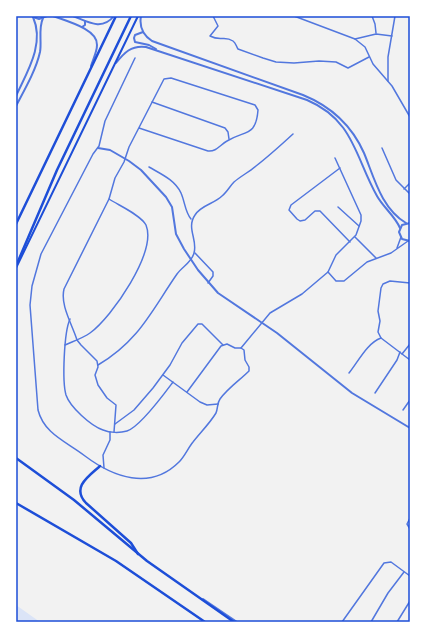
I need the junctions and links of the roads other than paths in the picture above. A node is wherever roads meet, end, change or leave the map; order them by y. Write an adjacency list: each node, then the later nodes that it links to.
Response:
1 (32, 16): 12 (street); 28 (street)
2 (47, 16): 12 (street)
3 (53, 16): 14 (street)
4 (74, 16): 13 (street); 14 (street)
5 (115, 16): 13 (street); 26 (main road)
6 (131, 16): 60 (main road)
7 (140, 16): 16 (street); 25 (main road)
8 (213, 16): 23 (street)
9 (294, 16): 19 (street)
10 (372, 16): 17 (street)
11 (396, 16): 18 (street)
12 (43, 18): 30 (street)
13 (85, 21): 15 (street)
14 (71, 23): 15 (street)
15 (82, 28): 26 (street)
16 (143, 32): 20 (street); 21 (street)
17 (376, 34): 18 (street); 19 (street)
18 (392, 36): 27 (street)
19 (356, 39): 23 (street)
20 (168, 48): 22 (street); 47 (street)
21 (158, 50): 22 (street); 25 (street)
22 (166, 53): 51 (street)
23 (370, 57): 27 (street)
24 (135, 58): 35 (street)
25 (115, 64): 60 (main road)
26 (91, 67): 49 (main road)
27 (388, 81): 31 (street)
28 (16, 96)
29 (152, 102): 32 (street); 34 (street); 34 (street)
30 (16, 106)
31 (410, 118)
32 (139, 128): 34 (street); 37 (street)
33 (293, 134): 46 (street)
34 (229, 139)
35 (98, 148): 37 (street); 89 (street)
36 (382, 148): 42 (street)
37 (125, 158): 44 (street); 59 (street)
38 (335, 158): 40 (street)
39 (149, 167): 46 (street)
40 (340, 168): 50 (street); 55 (street)
41 (410, 183): 42 (street)
42 (404, 189): 43 (street)
43 (410, 194)
44 (108, 199): 64 (street); 67 (street)
45 (338, 206): 50 (street)
46 (192, 220): 57 (street)
47 (406, 223): 48 (street); 51 (street)
48 (410, 223)
49 (16, 224)
50 (359, 227): 52 (street)
51 (400, 228): 53 (street)
52 (355, 237): 55 (street); 58 (street)
53 (401, 237): 54 (street); 56 (street)
54 (409, 241): 56 (street)
55 (350, 242): 61 (street)
56 (396, 249): 58 (street)
57 (195, 252): 59 (street); 62 (street)
58 (376, 258): 61 (street)
59 (190, 260): 62 (street); 75 (street)
60 (16, 267)
61 (328, 272): 65 (street)
62 (208, 283): 65 (street)
63 (410, 283): 66 (street)
64 (70, 319): 67 (street); 69 (street)
65 (261, 322): 71 (street); 85 (street)
66 (381, 338): 72 (street); 76 (street)
67 (77, 340): 69 (street); 75 (street)
68 (410, 344): 73 (street)
69 (65, 345): 86 (street)
70 (223, 345): 71 (street); 77 (street); 79 (street)
71 (241, 348): 82 (street)
72 (400, 352): 73 (street); 80 (street)
73 (402, 354): 74 (street)
74 (410, 360)
75 (98, 365): 84 (street)
76 (349, 373)
77 (163, 375): 78 (street); 84 (street)
78 (173, 382): 79 (street); 87 (street)
79 (187, 392): 82 (street)
80 (375, 393)
81 (410, 400): 83 (street)
82 (218, 404): 90 (street)
83 (403, 410)
84 (115, 425): 87 (street)
85 (410, 428)
86 (110, 432): 87 (street); 90 (street)
87 (114, 432)
88 (16, 458): 94 (main road)
89 (100, 466): 90 (street); 94 (main road)
90 (104, 468)
91 (16, 503): 99 (main road)
92 (410, 518): 93 (street)
93 (410, 529)
94 (138, 554): 97 (main road)
95 (404, 572): 96 (street); 102 (street); 103 (street)
96 (410, 576)
97 (197, 597): 100 (main road); 101 (street)
98 (410, 601): 104 (street)
99 (205, 622)
100 (234, 622)
101 (237, 622)
102 (342, 622)
103 (370, 622)
104 (396, 622)

